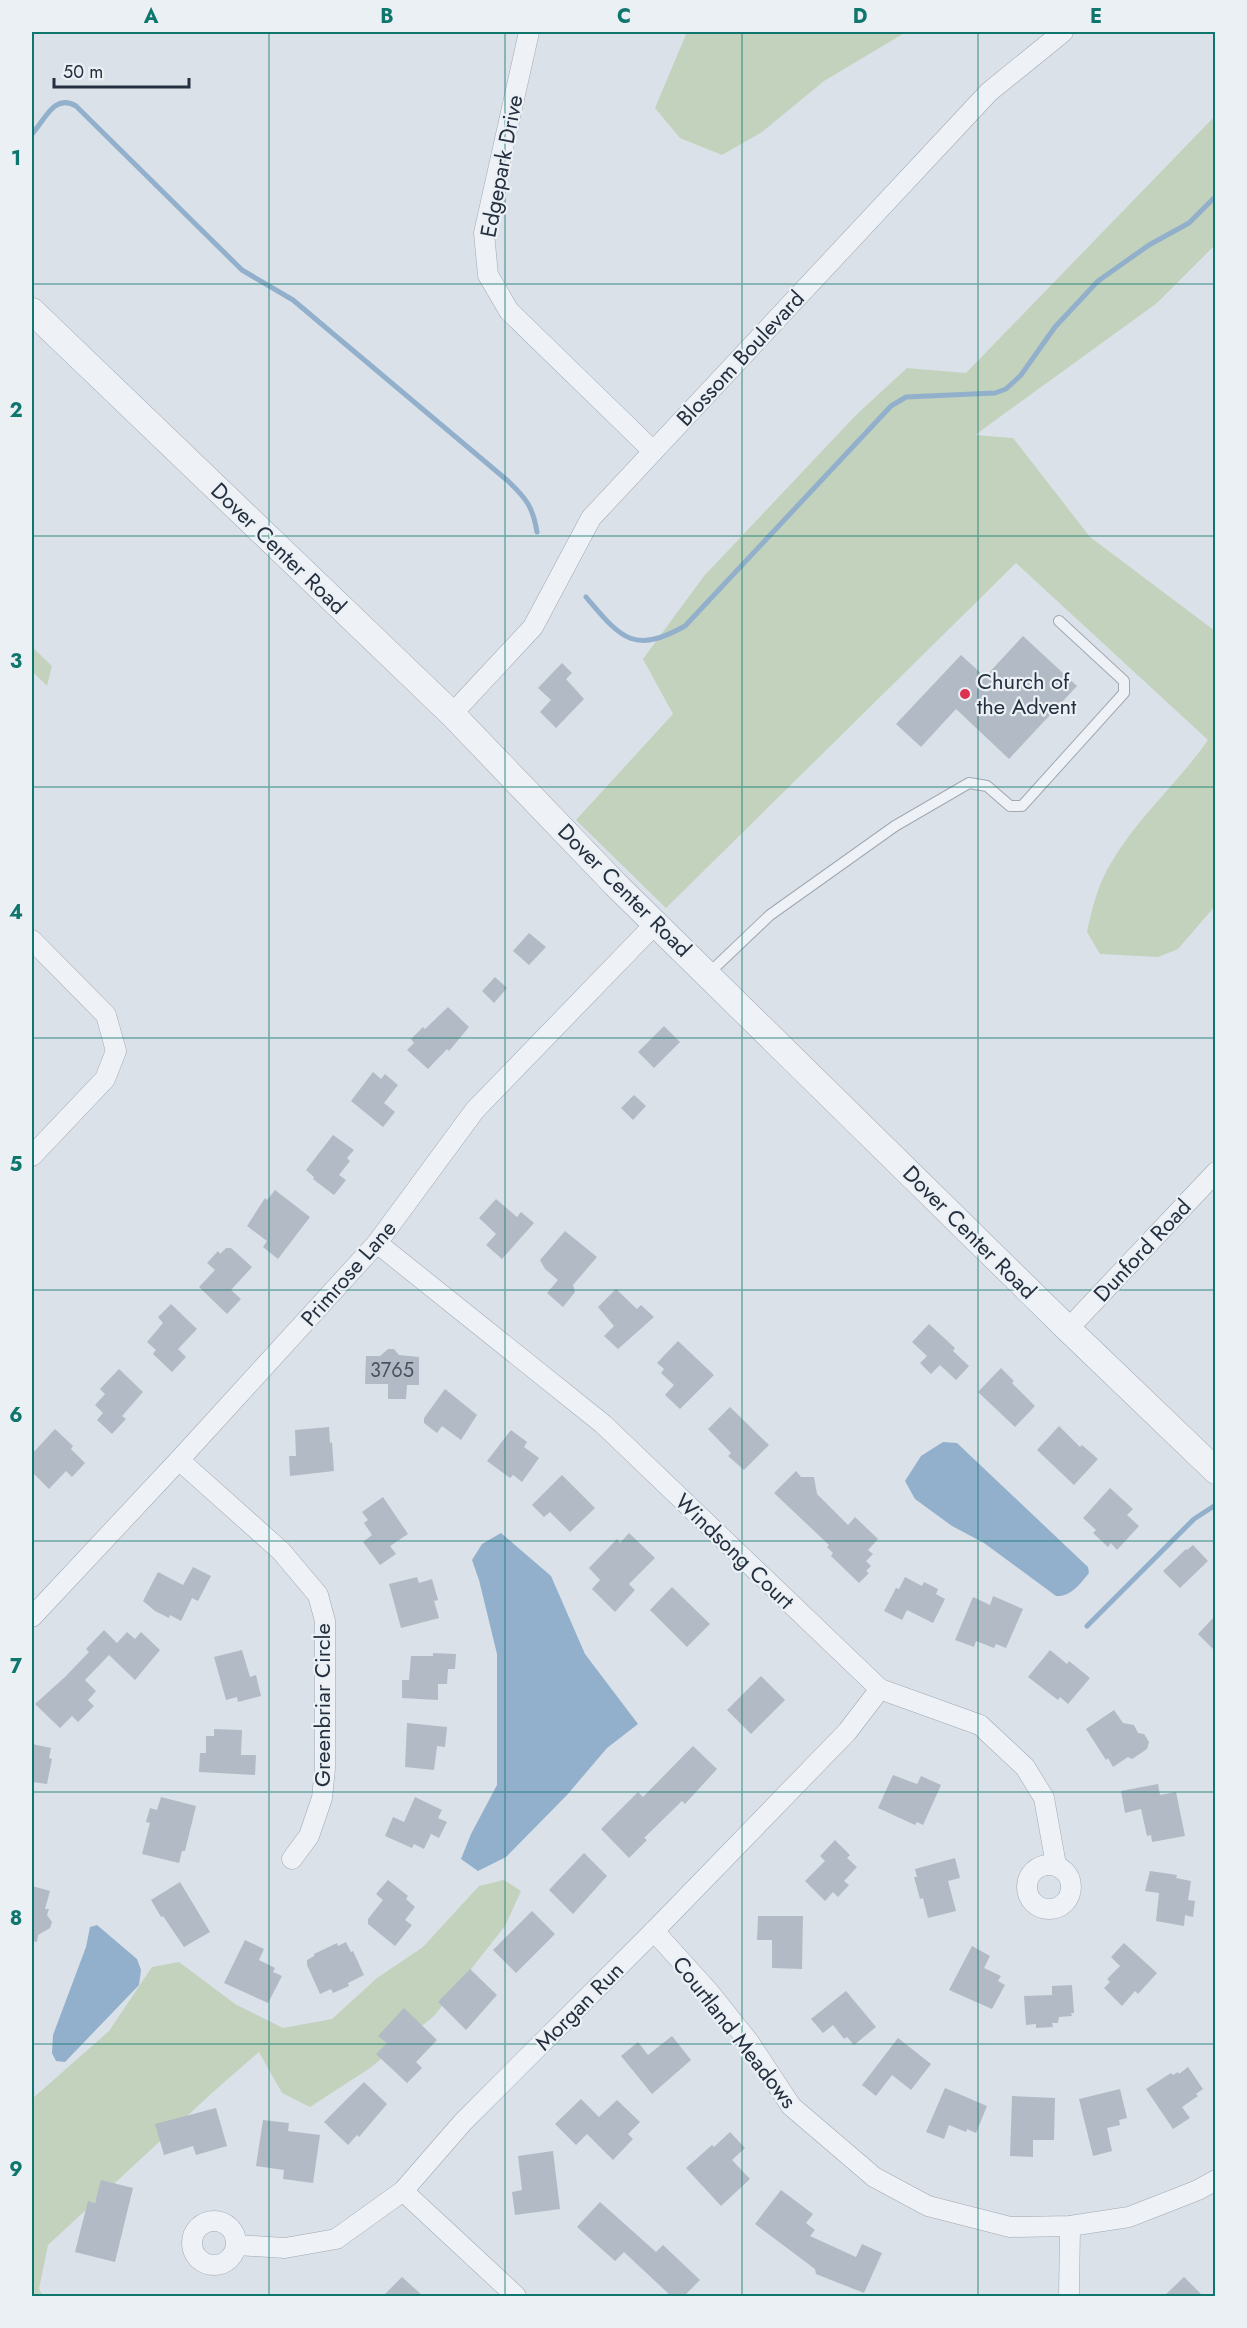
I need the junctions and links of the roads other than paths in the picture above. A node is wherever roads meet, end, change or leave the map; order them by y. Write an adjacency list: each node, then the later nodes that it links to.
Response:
1 (529, 32): 4 (street, Edgepark Drive)
2 (1063, 32): 4 (street, Blossom Boulevard)
3 (32, 311): 6 (street, Dover Center Road)
4 (653, 451): 6 (street, Blossom Boulevard)
5 (1059, 621): 9 (lane)
6 (452, 714): 7 (street, Dover Center Road)
7 (657, 923): 9 (street, Dover Center Road); 12 (street, Primrose Lane)
8 (32, 940): 10 (street)
9 (708, 974): 13 (street, Dover Center Road)
10 (32, 1156)
11 (1215, 1172): 13 (street, Dunford Road)
12 (376, 1243): 14 (street, Primrose Lane); 17 (street, Windsong Court)
13 (1068, 1329): 15 (street, Dover Center Road)
14 (179, 1460): 16 (street, Primrose Lane); 18 (street, Greenbriar Circle)
15 (1215, 1471)
16 (32, 1617)
17 (880, 1689): 19 (street, Windsong Court); 20 (street, Morgan Run)
18 (292, 1859)
19 (1056, 1865)
20 (654, 1931): 22 (street, Morgan Run); 23 (street, Courtland Meadows)
21 (1215, 2180): 23 (street, Courtland Meadows)
22 (403, 2191): 24 (street, Morgan Run); 25 (street)
23 (1070, 2226): 26 (street)
24 (237, 2245)
25 (516, 2296)
26 (1069, 2296)

